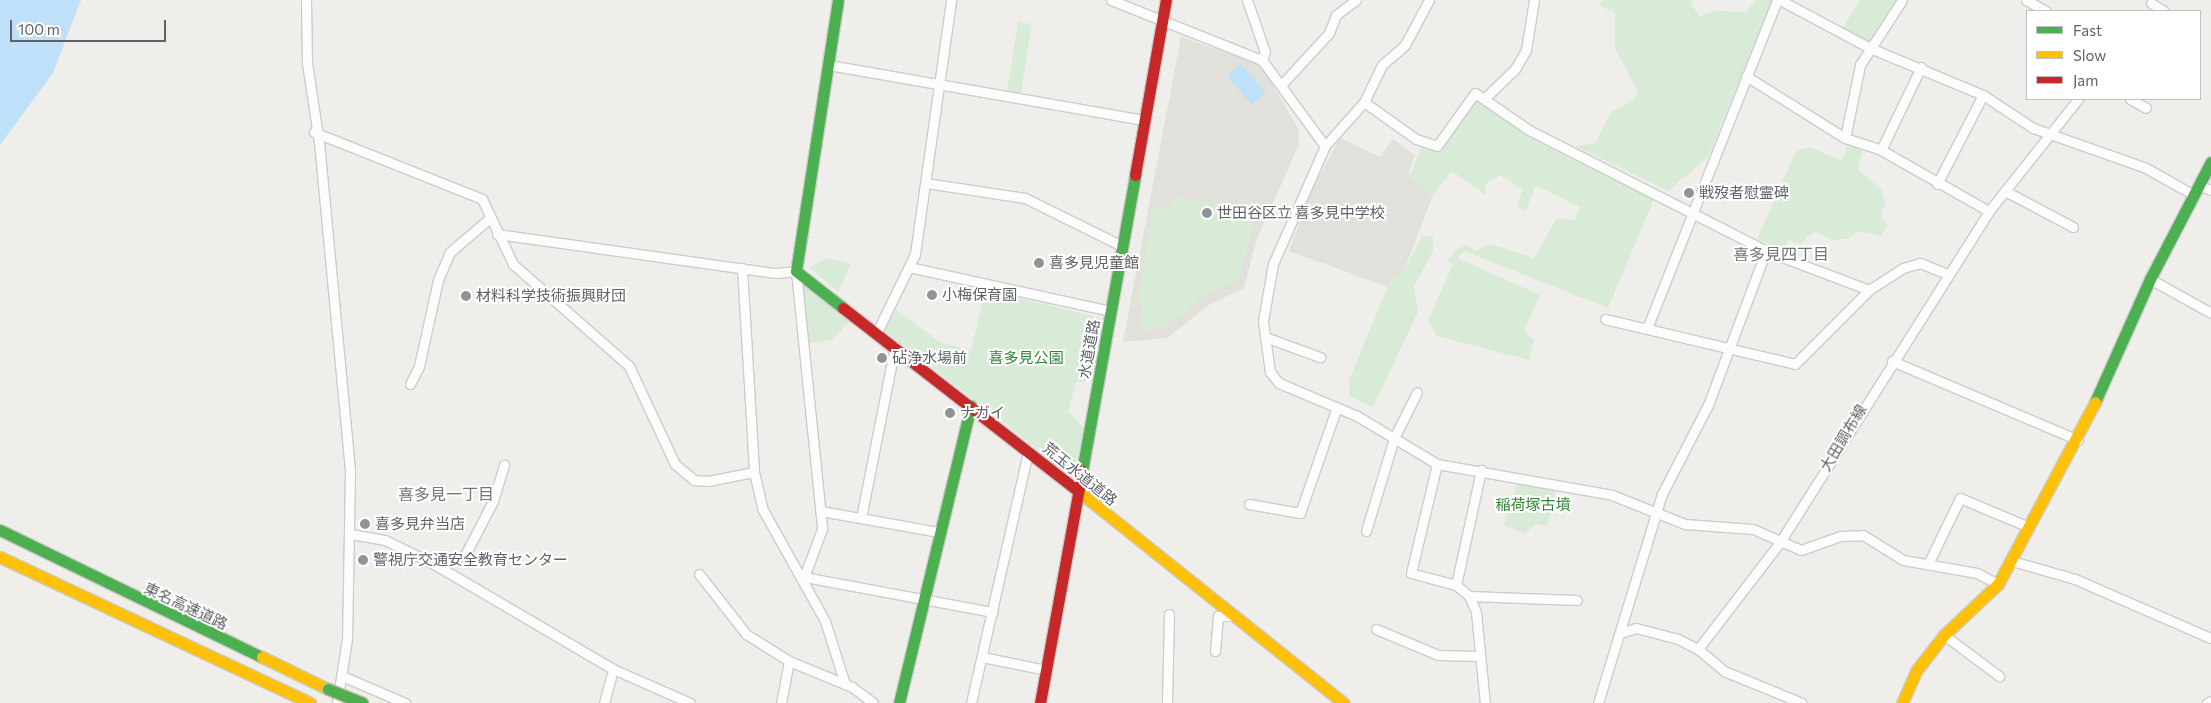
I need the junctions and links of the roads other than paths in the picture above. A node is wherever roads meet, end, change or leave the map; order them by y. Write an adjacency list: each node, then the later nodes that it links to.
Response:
1 (306, 0): 31 (street)
2 (838, 0): 19 (main road)
3 (951, 0): 22 (street)
4 (1111, 0): 16 (street)
5 (1166, 0): 16 (main road, 水道道路)
6 (1248, 0): 18 (street)
7 (1356, 0): 23 (street)
8 (1534, 0): 25 (street)
9 (1778, 0): 17 (street); 21 (street)
10 (1902, 0): 17 (street)
11 (2026, 0): 14 (street)
12 (1425, 2): 28 (street)
13 (2150, 5): 15 (street)
14 (2044, 10)
15 (2162, 10)
16 (1163, 19): 18 (street); 30 (main road, 水道道路)
17 (1870, 48): 20 (street); 33 (street)
18 (1262, 60): 23 (street)
19 (829, 65): 22 (street); 50 (main road)
20 (1921, 67): 24 (street); 35 (street)
21 (1746, 76): 33 (street); 42 (street)
22 (938, 83): 30 (street); 37 (street)
23 (1282, 84): 34 (street)
24 (1983, 95): 32 (street); 38 (street)
25 (1484, 99): 28 (street); 42 (street)
26 (2077, 100): 32 (street, 大田調布線)
27 (2132, 100): 29 (street)
28 (1364, 102): 34 (street)
29 (2146, 108)
30 (1145, 120): 46 (main road, 水道道路)
31 (314, 132): 43 (street); 84 (street)
32 (2052, 132): 39 (street, 大田調布線); 40 (street)
33 (1845, 138): 35 (street)
34 (1325, 146): 59 (street)
35 (1881, 150): 38 (street)
36 (2211, 162): 40 (main road)
37 (926, 184): 46 (street); 48 (street)
38 (1937, 184): 41 (street)
39 (2005, 191): 41 (street, 大田調布線); 44 (street)
40 (2202, 191): 52 (main road)
41 (1989, 211): 51 (street, 大田調布線)
42 (1694, 212): 47 (street); 57 (street)
43 (490, 218): 45 (street); 64 (street)
44 (2072, 226)
45 (497, 234): 49 (street); 74 (street)
46 (1122, 246): 54 (main road, 水道道路)
47 (1766, 251): 53 (street); 61 (street)
48 (909, 267): 54 (street); 58 (street)
49 (742, 268): 50 (street); 74 (street)
50 (796, 271): 58 (main road, 荒玉水道道路); 77 (street)
51 (1949, 275): 53 (street); 63 (street, 大田調布線)
52 (2150, 279): 55 (street); 69 (main road)
53 (1869, 290): 61 (street)
54 (1111, 311): 75 (main road, 水道道路)
55 (2211, 313)
56 (1605, 319): 57 (street)
57 (1648, 326): 61 (street)
58 (877, 332): 60 (main road, 荒玉水道道路)
59 (1265, 337): 62 (street); 67 (street)
60 (895, 346): 66 (main road, 荒玉水道道路); 79 (street)
61 (1728, 351): 78 (street)
62 (1320, 357)
63 (1892, 361): 69 (street); 85 (street, 大田調布線)
64 (410, 384)
65 (1417, 392): 68 (street)
66 (970, 406): 70 (main road, 荒玉水道道路); 83 (main road)
67 (1337, 407): 68 (street); 76 (street)
68 (1394, 438): 71 (street); 82 (street)
69 (2078, 440): 80 (main road)
70 (1028, 452): 75 (main road, 荒玉水道道路); 97 (street)
71 (1437, 464): 73 (street); 93 (street)
72 (504, 465): 87 (street)
73 (1481, 470): 78 (street); 93 (street)
74 (754, 472): 91 (street)
75 (1078, 491): 99 (main road, 荒玉水道道路); 110 (main road, 水道道路)
76 (1249, 504)
77 (821, 511): 79 (street); 91 (street)
78 (1656, 512): 85 (street); 101 (street)
79 (861, 518): 83 (street)
80 (2029, 527): 88 (main road); 89 (street)
81 (0, 530): 117 (main road, 東名高速道路, bridge)
82 (1366, 531)
83 (939, 532): 95 (main road)
84 (351, 534): 109 (street); 111 (street)
85 (1780, 542): 89 (street); 104 (street, 大田調布線)
86 (0, 557): 115 (main road)
87 (464, 557)
88 (2012, 561): 92 (main road); 103 (street)
89 (1928, 564): 92 (street)
90 (699, 574): 108 (street)
91 (804, 577): 95 (street); 113 (street)
92 (1998, 584): 102 (main road)
93 (1456, 585): 94 (street)
94 (1469, 596): 96 (street); 106 (street)
95 (925, 598): 97 (street); 123 (main road)
96 (1578, 600)
97 (993, 612): 107 (street)
98 (1169, 614): 126 (street)
99 (1236, 616): 105 (street); 127 (main road, 荒玉水道道路)
100 (1376, 629): 106 (street)
101 (1620, 633): 104 (street); 129 (street)
102 (1944, 635): 112 (street); 131 (main road)
103 (2211, 638)
104 (1698, 649): 130 (street)
105 (1215, 651)
106 (1480, 656): 128 (street)
107 (982, 657): 110 (street); 124 (street)
108 (789, 661): 113 (street); 121 (street)
109 (613, 669): 119 (street); 120 (street)
110 (1046, 670): 125 (main road, 水道道路)
111 (342, 676): 116 (street); 118 (street)
112 (1998, 676)
113 (846, 684): 122 (street)
114 (2211, 701): 132 (street)
115 (310, 703)
116 (337, 703)
117 (362, 703)
118 (404, 703)
119 (604, 703)
120 (690, 703)
121 (780, 703)
122 (873, 703)
123 (899, 703)
124 (971, 703)
125 (1040, 703)
126 (1167, 703)
127 (1344, 703)
128 (1485, 703)
129 (1598, 703)
130 (1802, 703)
131 (1902, 703)
132 (2207, 703)

